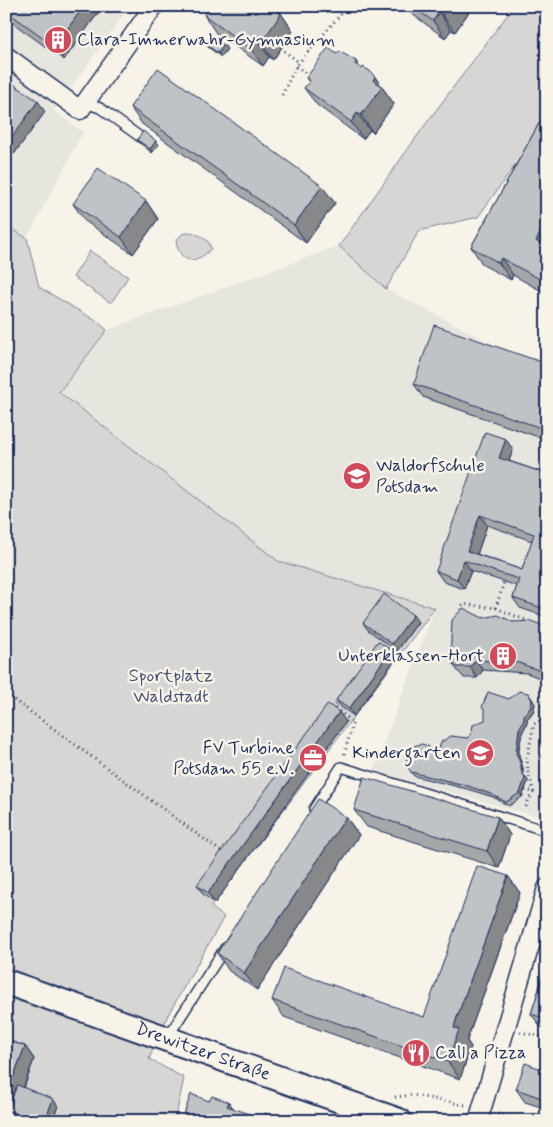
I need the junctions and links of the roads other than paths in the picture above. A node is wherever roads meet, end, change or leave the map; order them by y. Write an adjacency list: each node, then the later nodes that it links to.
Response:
1 (154, 6): 3 (street)
2 (6, 56): 3 (street)
3 (83, 106): 4 (lane)
4 (143, 139)
5 (309, 817): 6 (lane)
6 (547, 831)
7 (547, 888): 12 (street)
8 (228, 943): 10 (lane)
9 (6, 982): 10 (street, Drewitzer Straße)
10 (167, 1039): 11 (street, Drewitzer Straße)
11 (399, 1121)
12 (478, 1121)

